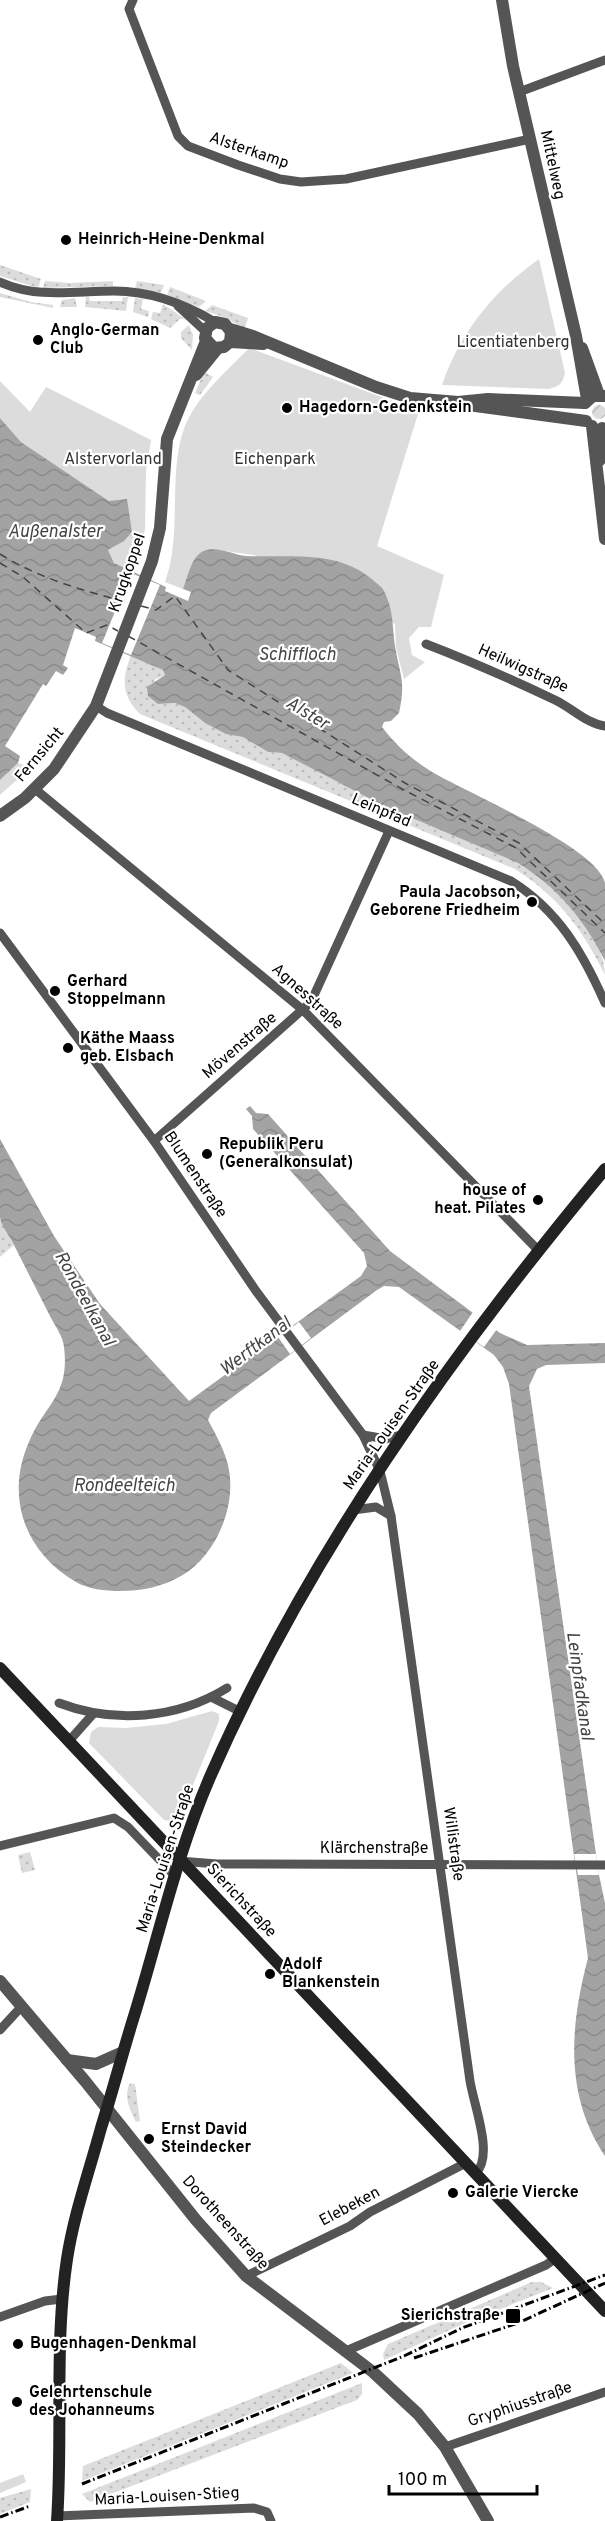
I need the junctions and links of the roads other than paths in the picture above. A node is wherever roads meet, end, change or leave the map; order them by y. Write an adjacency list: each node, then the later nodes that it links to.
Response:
1 (133, 0): 5 (street, Alsterkamp)
2 (502, 0): 4 (street, Mittelweg)
3 (605, 60): 4 (street)
4 (519, 92): 5 (street, Mittelweg)
5 (530, 139): 15 (street, Mittelweg)
6 (0, 282): 7 (street)
7 (174, 302): 8 (street); 10 (street)
8 (215, 322): 9 (street); 10 (street)
9 (230, 329): 11 (street); 12 (street)
10 (206, 336): 13 (street); 14 (street, Krugkoppel)
11 (230, 342): 12 (street); 13 (street)
12 (270, 345): 16 (street)
13 (218, 348): 14 (street, Krugkoppel)
14 (193, 378): 20 (street, Krugkoppel)
15 (594, 398): 16 (street); 17 (street, Mittelweg)
16 (458, 402): 17 (street)
17 (596, 425): 18 (street, Mittelweg)
18 (605, 539)
19 (426, 644): 21 (street, Heilwigstraße)
20 (96, 706): 22 (street, Fernsicht); 24 (street, Leinpfad)
21 (605, 726)
22 (35, 789): 23 (street, Fernsicht); 27 (street, Agnesstraße)
23 (0, 816)
24 (389, 831): 26 (street, Leinpfad); 27 (street, Mövenstraße)
25 (0, 933): 28 (street, Blumenstraße)
26 (605, 1003)
27 (303, 1010): 28 (street, Mövenstraße); 30 (street, Agnesstraße)
28 (154, 1141): 32 (street, Blumenstraße)
29 (605, 1169): 30 (main road, Maria-Louisen-Straße)
30 (538, 1250): 31 (main road, Maria-Louisen-Straße)
31 (406, 1433): 32 (street); 33 (main road, Maria-Louisen-Straße)
32 (363, 1435): 33 (street, Blumenstraße)
33 (380, 1471): 34 (main road, Maria-Louisen-Straße); 35 (street, Willistraße)
34 (353, 1510): 35 (street); 40 (main road, Maria-Louisen-Straße)
35 (391, 1516): 47 (street, Willistraße)
36 (0, 1668): 42 (main road, Sierichstraße)
37 (227, 1688): 38 (street)
38 (211, 1697): 40 (street); 41 (street)
39 (59, 1703): 41 (street)
40 (241, 1712): 46 (main road, Maria-Louisen-Straße)
41 (93, 1714): 42 (street)
42 (69, 1741): 43 (main road, Sierichstraße)
43 (126, 1802): 44 (street); 46 (main road, Sierichstraße)
44 (128, 1827): 45 (street); 49 (street)
45 (0, 1846)
46 (179, 1861): 47 (street, Klärchenstraße); 49 (main road, Maria-Louisen-Straße); 56 (main road, Sierichstraße)
47 (441, 1864): 48 (street, Klärchenstraße); 57 (street, Willistraße)
48 (601, 1865)
49 (176, 1877): 53 (main road, Maria-Louisen-Straße)
50 (0, 1981): 51 (street, Dorotheenstraße)
51 (22, 2006): 52 (street); 54 (street, Dorotheenstraße)
52 (0, 2030)
53 (123, 2052): 54 (street); 55 (main road, Maria-Louisen-Straße)
54 (67, 2060): 55 (street, Dorotheenstraße)
55 (107, 2109): 59 (street, Dorotheenstraße); 60 (main road, Maria-Louisen-Straße)
56 (466, 2163): 57 (main road, Sierichstraße); 59 (street, Elebeken)
57 (476, 2174): 58 (main road, Sierichstraße)
58 (556, 2258): 61 (main road, Sierichstraße); 63 (street)
59 (246, 2276): 63 (street, Dorotheenstraße)
60 (62, 2299): 62 (street); 66 (main road, Maria-Louisen-Straße)
61 (605, 2311)
62 (0, 2317)
63 (346, 2351): 65 (street, Dorotheenstraße)
64 (605, 2392): 65 (street, Gryphiusstraße)
65 (445, 2447): 68 (street, Dorotheenstraße)
66 (57, 2519): 67 (street, Maria-Louisen-Stieg)
67 (271, 2521)
68 (488, 2521)

